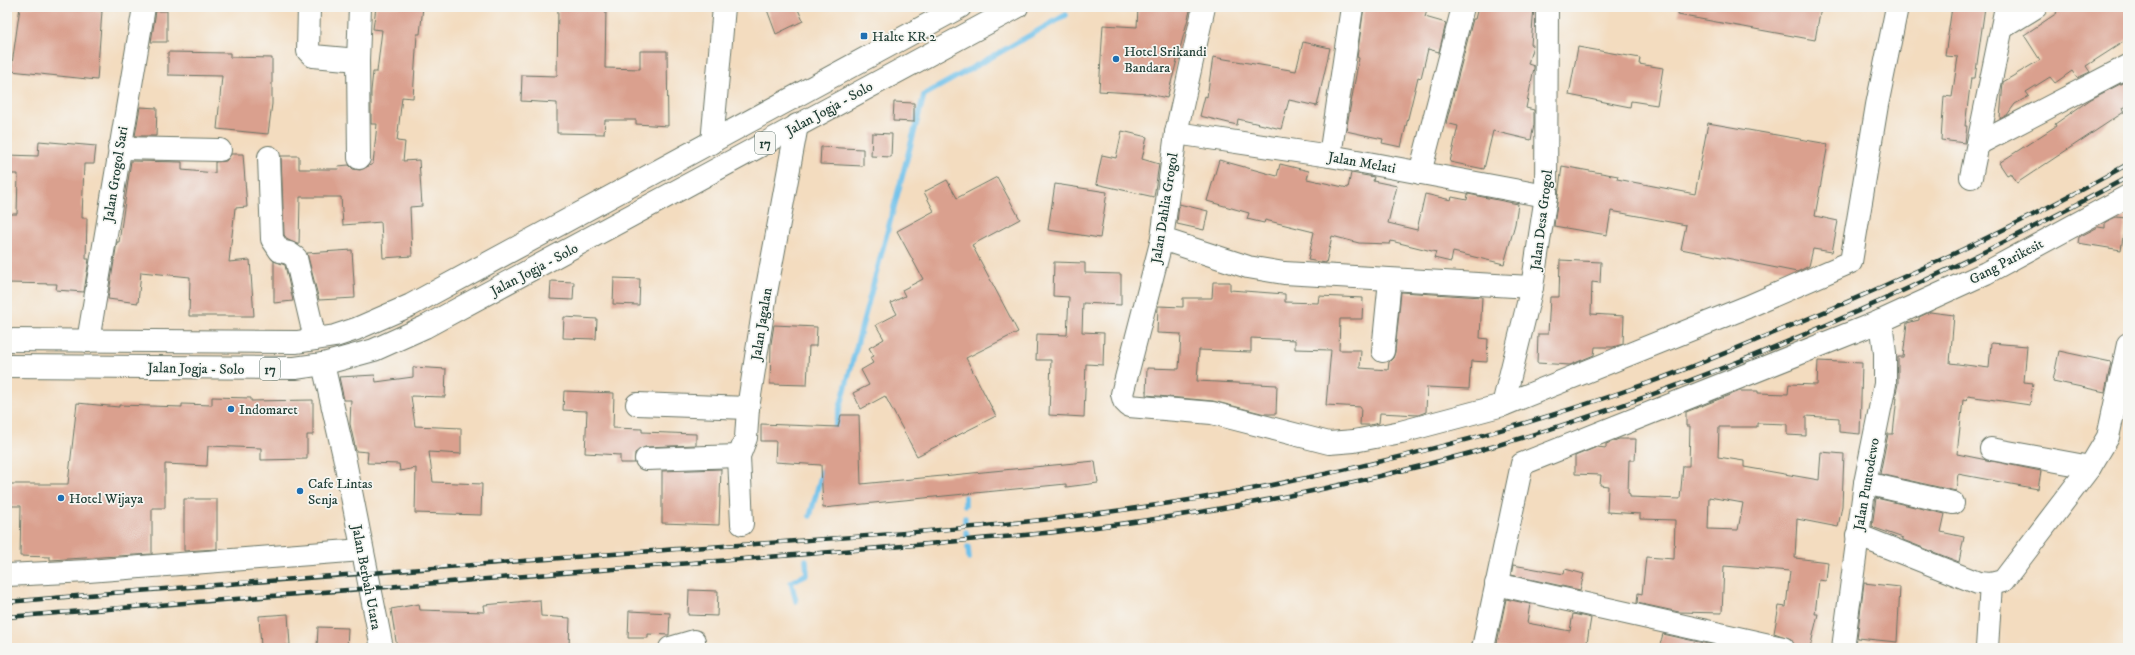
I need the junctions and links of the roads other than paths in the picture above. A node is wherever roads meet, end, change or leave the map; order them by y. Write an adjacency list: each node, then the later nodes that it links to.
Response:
1 (144, 7): 21 (main road, Jalan Grogol Sari)
2 (309, 7): 15 (main road)
3 (360, 7): 15 (main road)
4 (724, 7): 19 (main road)
5 (960, 7): 19 (main road, Jalan Jogja - Solo / 17)
6 (1017, 7): 17 (main road, Jalan Jogja - Solo / 17)
7 (1204, 7): 18 (main road, Jalan Dahlia Grogol)
8 (1352, 7): 23 (main road)
9 (1463, 7): 26 (main road)
10 (1547, 7): 28 (main road, Jalan Desa Grogol)
11 (1897, 7): 42 (main road)
12 (2006, 7): 14 (main road)
13 (2036, 7): 14 (main road)
14 (2002, 28): 20 (main road)
15 (358, 60): 25 (main road)
16 (2128, 66): 20 (main road)
17 (797, 125): 39 (main road, Jalan Jogja - Solo / 17); 43 (main road, Jalan Jagalan)
18 (1176, 133): 23 (main road, Jalan Melati); 30 (main road, Jalan Dahlia Grogol)
19 (712, 143): 34 (main road, Jalan Jogja - Solo / 17)
20 (1978, 144): 27 (main road)
21 (119, 148): 22 (main road); 36 (main road, Jalan Grogol Sari)
22 (220, 150)
23 (1330, 156): 26 (main road, Jalan Melati)
24 (269, 157): 34 (main road)
25 (359, 158)
26 (1420, 173): 28 (main road, Jalan Melati)
27 (1971, 177)
28 (1546, 196): 32 (main road, Jalan Desa Grogol)
29 (2128, 196): 33 (main road, Gang Parikesit)
30 (1162, 240): 31 (main road); 42 (main road, Jalan Dahlia Grogol)
31 (1390, 280): 32 (main road); 38 (main road)
32 (1532, 287): 42 (main road, Jalan Desa Grogol)
33 (1881, 321): 48 (main road, Jalan Puntodewo); 54 (main road, Gang Parikesit)
34 (315, 339): 36 (main road, Jalan Jogja - Solo / 17)
35 (7, 340): 36 (main road, Jalan Jogja - Solo / 17)
36 (88, 341)
37 (2128, 344): 47 (main road)
38 (1383, 351)
39 (323, 364): 40 (main road, Jalan Jogja - Solo / 17); 52 (main road, Jalan Berbah Utara)
40 (7, 366)
41 (637, 404): 43 (main road)
42 (1503, 405)
43 (748, 408): 45 (main road, Jalan Jagalan)
44 (1991, 449): 47 (main road)
45 (739, 456): 46 (main road); 50 (main road, Jalan Jagalan)
46 (646, 459)
47 (2090, 467): 55 (main road)
48 (1865, 483): 49 (main road); 51 (main road, Jalan Puntodewo)
49 (1954, 503)
50 (742, 524)
51 (1857, 535): 55 (main road); 61 (main road, Jalan Puntodewo)
52 (362, 550): 53 (main road); 57 (main road, Jalan Berbah Utara)
53 (7, 575)
54 (1496, 584): 59 (main road); 60 (main road)
55 (1991, 584): 62 (main road)
56 (694, 641): 58 (main road)
57 (382, 648)
58 (670, 648)
59 (1483, 648)
60 (1783, 648)
61 (1844, 648)
62 (1987, 648)

